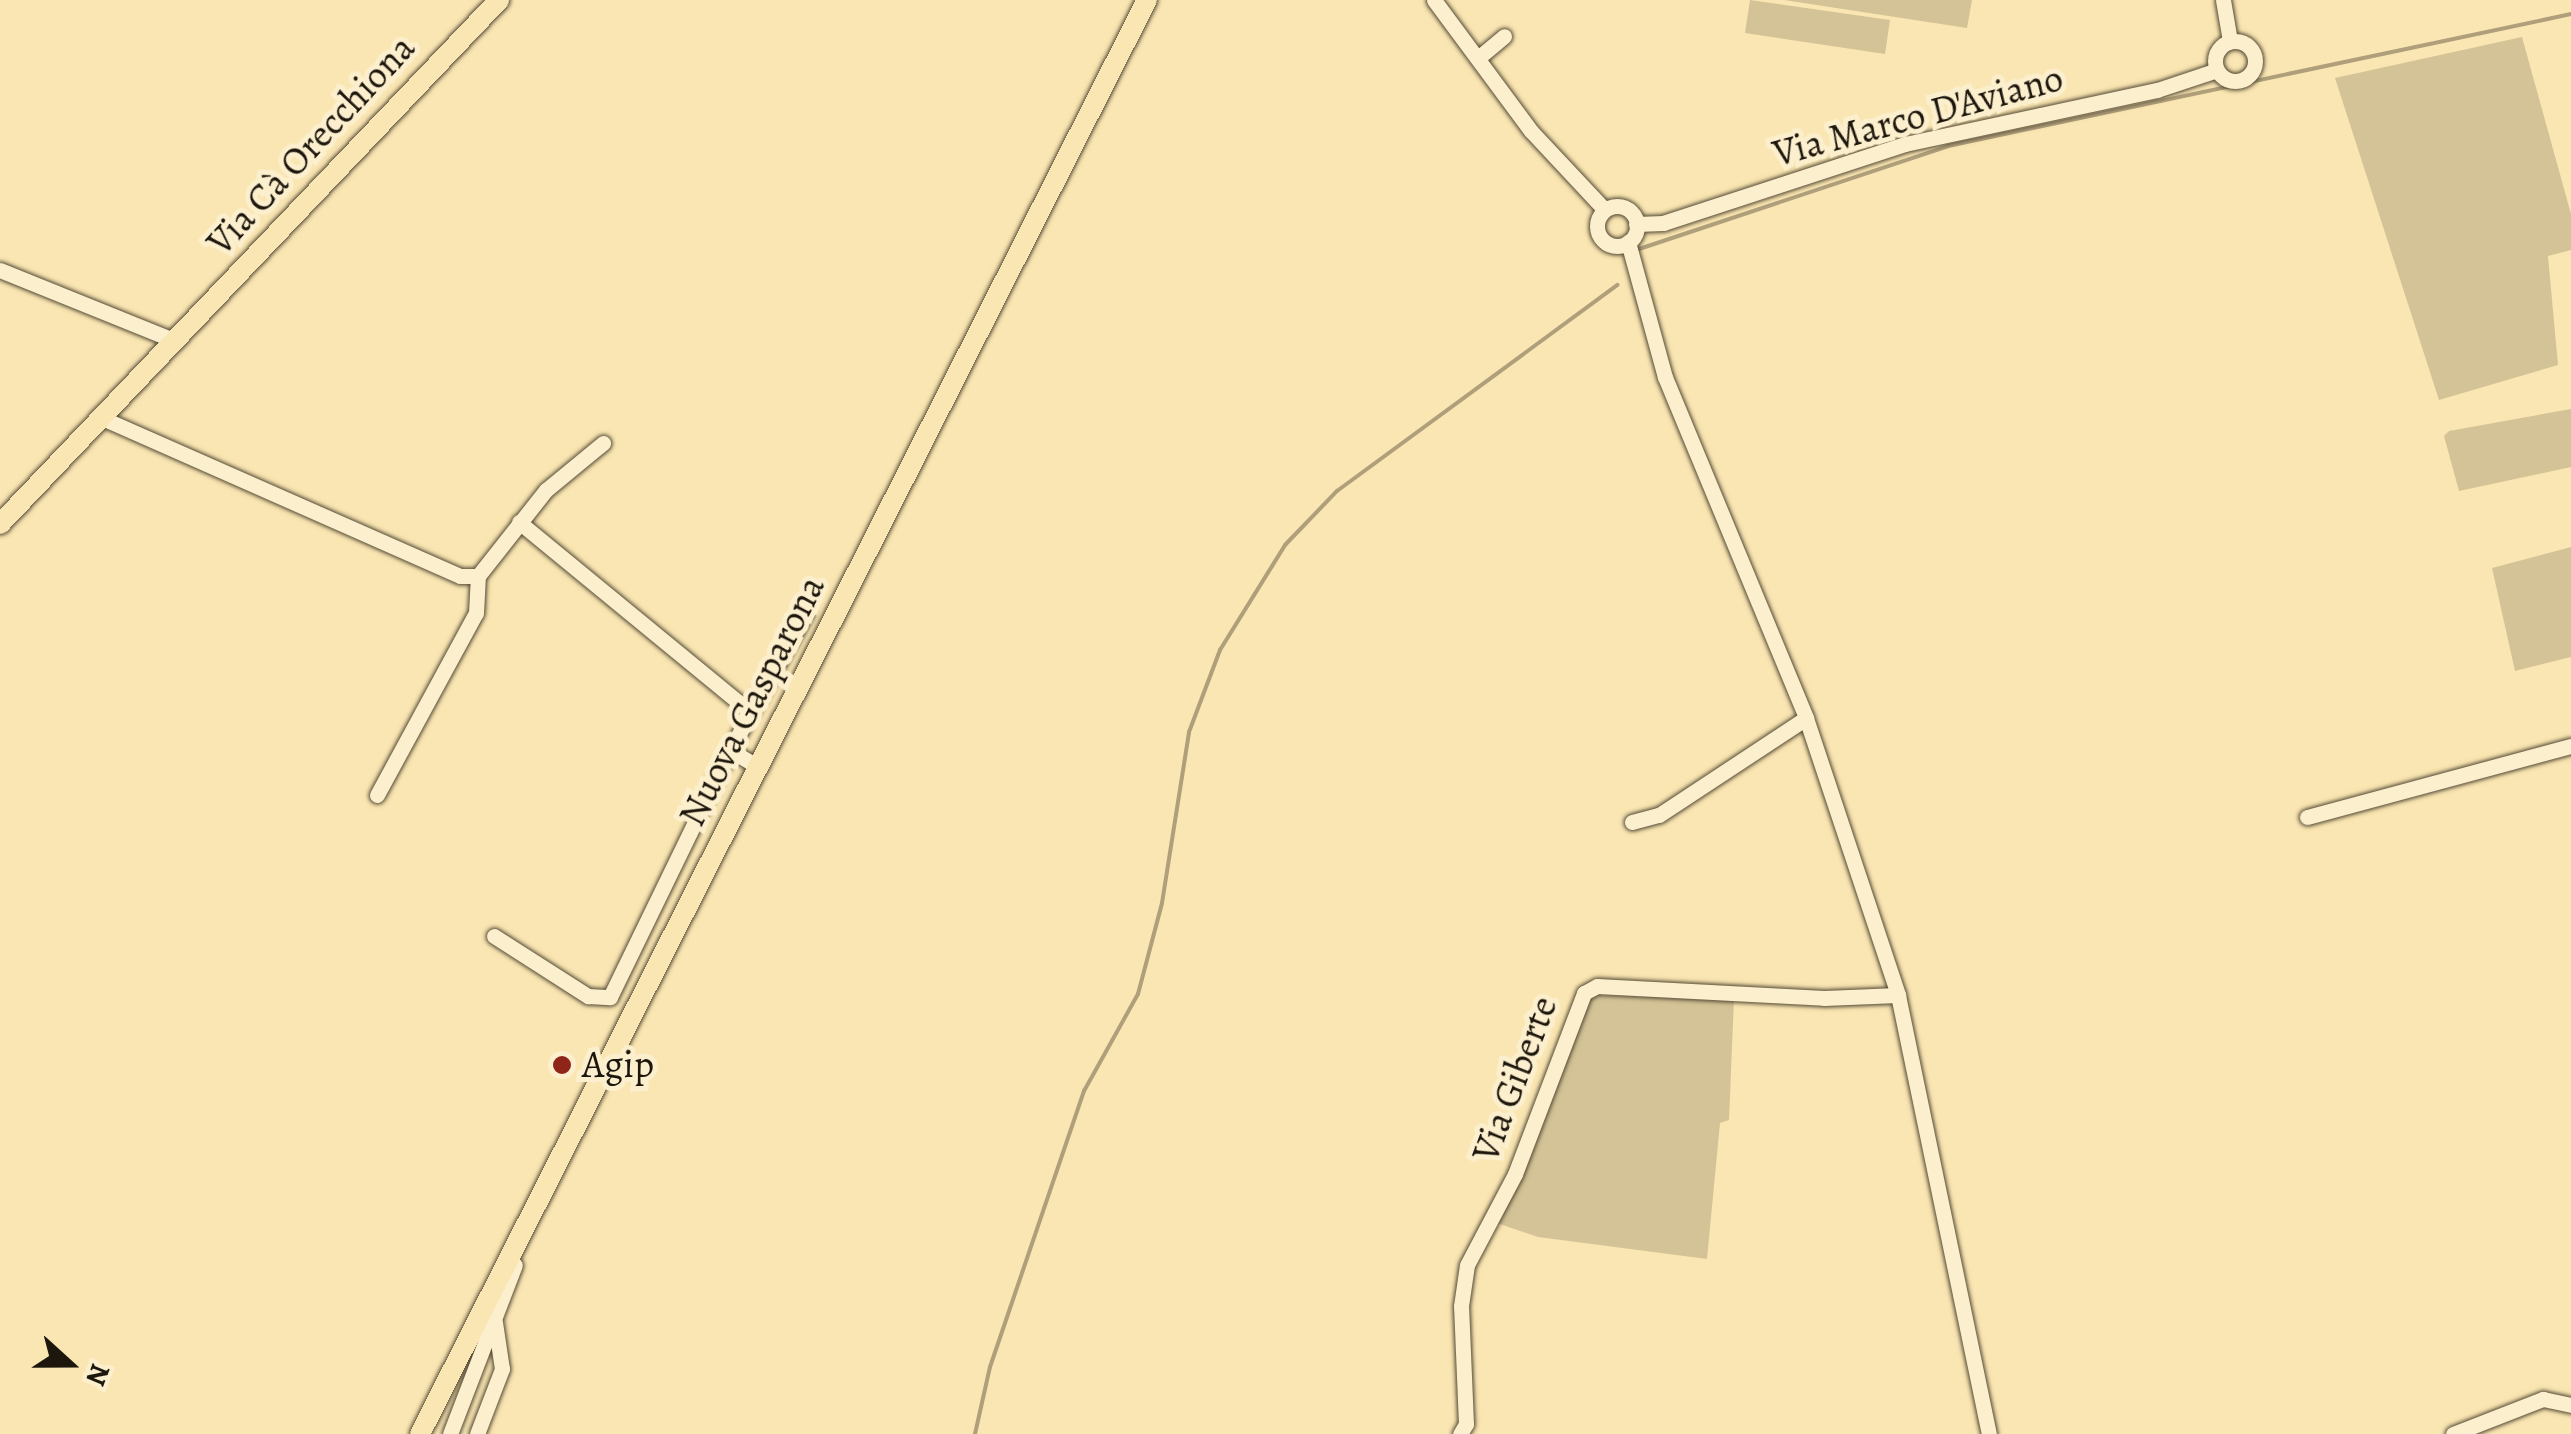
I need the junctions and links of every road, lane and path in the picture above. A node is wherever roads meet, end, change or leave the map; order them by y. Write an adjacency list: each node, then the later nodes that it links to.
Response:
1 (499, 0): 13 (main road, Via Cà Orecchiona)
2 (1147, 0): 24 (main road, Nuova Gasparona)
3 (1434, 0): 7 (street)
4 (2223, 0): 6 (street)
5 (1504, 36): 7 (street)
6 (2230, 41): 8 (street); 8 (street)
7 (1478, 58): 9 (street)
8 (2217, 70): 10 (street, Via Marco D'Aviano)
9 (1605, 210): 10 (street); 11 (street)
10 (1636, 224): 11 (street)
11 (1628, 242): 21 (street)
12 (0, 270): 13 (street)
13 (176, 341): 14 (main road, Via Cà Orecchiona)
14 (102, 418): 17 (main road, Via Cà Orecchiona); 18 (street)
15 (603, 443): 16 (street)
16 (519, 522): 18 (street); 20 (street)
17 (0, 524)
18 (478, 576): 25 (street)
19 (806, 614): 20 (street)
20 (750, 712): 23 (street)
21 (1806, 718): 27 (street); 29 (street)
22 (2571, 746): 26 (street)
23 (730, 750): 24 (street); 28 (street)
24 (758, 767): 30 (main road, Nuova Gasparona)
25 (377, 795)
26 (2307, 817)
27 (1632, 822)
28 (494, 936)
29 (1898, 995): 36 (street, Via Giberte); 37 (street)
30 (563, 1151): 31 (street); 33 (main road, Nuova Gasparona)
31 (495, 1322): 34 (street); 35 (street)
32 (2571, 1404): 38 (street)
33 (420, 1434)
34 (450, 1434)
35 (477, 1434)
36 (1460, 1434)
37 (1989, 1434)
38 (2453, 1434)

